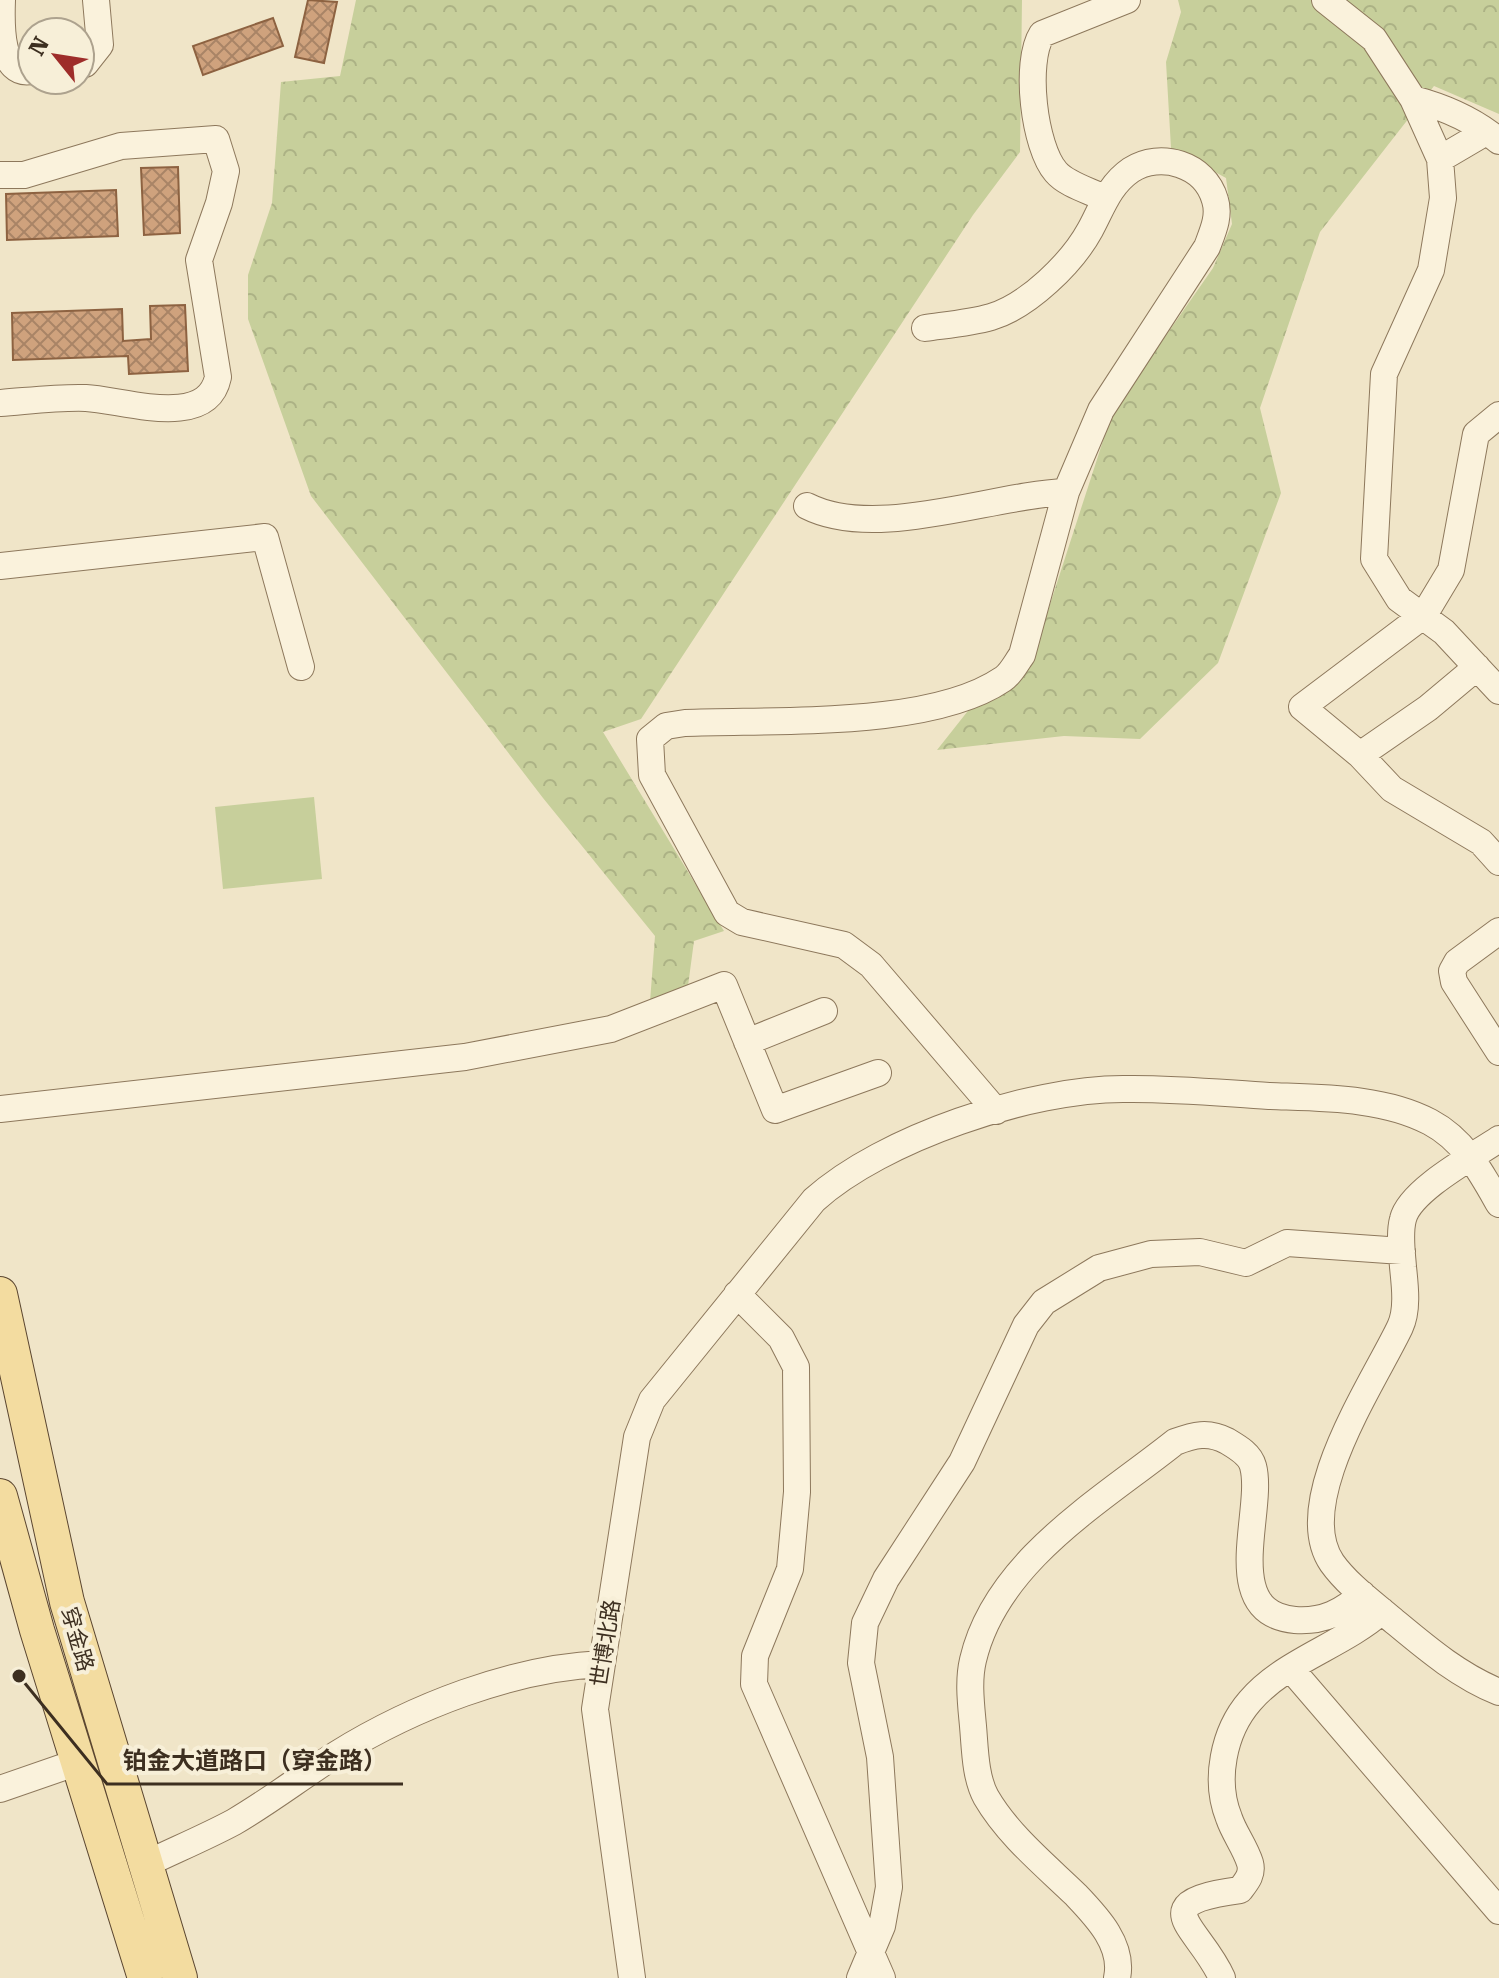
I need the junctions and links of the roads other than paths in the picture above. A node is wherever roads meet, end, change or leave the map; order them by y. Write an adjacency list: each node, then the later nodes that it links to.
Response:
1 (2, 0): 6 (street)
2 (96, 0): 5 (street)
3 (1127, 0): 11 (street)
4 (1325, 0): 7 (street)
5 (96, 50)
6 (16, 70)
7 (1413, 99): 8 (street); 9 (street)
8 (1492, 136): 9 (street)
9 (1440, 159): 18 (street)
10 (0, 175): 13 (street)
11 (1106, 199): 12 (street); 15 (street)
12 (925, 328)
13 (0, 403)
14 (1499, 415): 18 (street)
15 (1066, 492): 16 (street); 30 (street)
16 (807, 506)
17 (0, 566): 19 (street)
18 (1424, 615): 20 (street); 22 (street)
19 (301, 667)
20 (1477, 667): 21 (street); 22 (street)
21 (1499, 691)
22 (1360, 755): 23 (street)
23 (1499, 862)
24 (1499, 931): 27 (street)
25 (824, 1011): 26 (street)
26 (747, 1042): 28 (street); 29 (street)
27 (1497, 1042)
28 (878, 1073)
29 (0, 1109)
30 (996, 1111): 32 (street, 世博北路); 36 (street, 世博北路)
31 (1499, 1139): 32 (street)
32 (1473, 1157): 33 (street); 34 (street)
33 (1499, 1204)
34 (1402, 1251): 38 (street); 46 (street)
35 (0, 1294): 44 (main road, 穿金路)
36 (737, 1294): 39 (street, 世博北路); 46 (street)
37 (1, 1506): 42 (main road, 穿金路)
38 (1372, 1602): 40 (street); 41 (street); 50 (street)
39 (602, 1664): 44 (street); 49 (street, 世博北路)
40 (1291, 1669): 45 (street); 51 (street)
41 (1499, 1692)
42 (78, 1762): 43 (street); 47 (main road, 穿金路)
43 (0, 1789)
44 (146, 1864): 48 (main road, 穿金路)
45 (1499, 1911)
46 (871, 1971)
47 (145, 1978)
48 (180, 1978)
49 (632, 1978)
50 (1117, 1978)
51 (1222, 1978)

